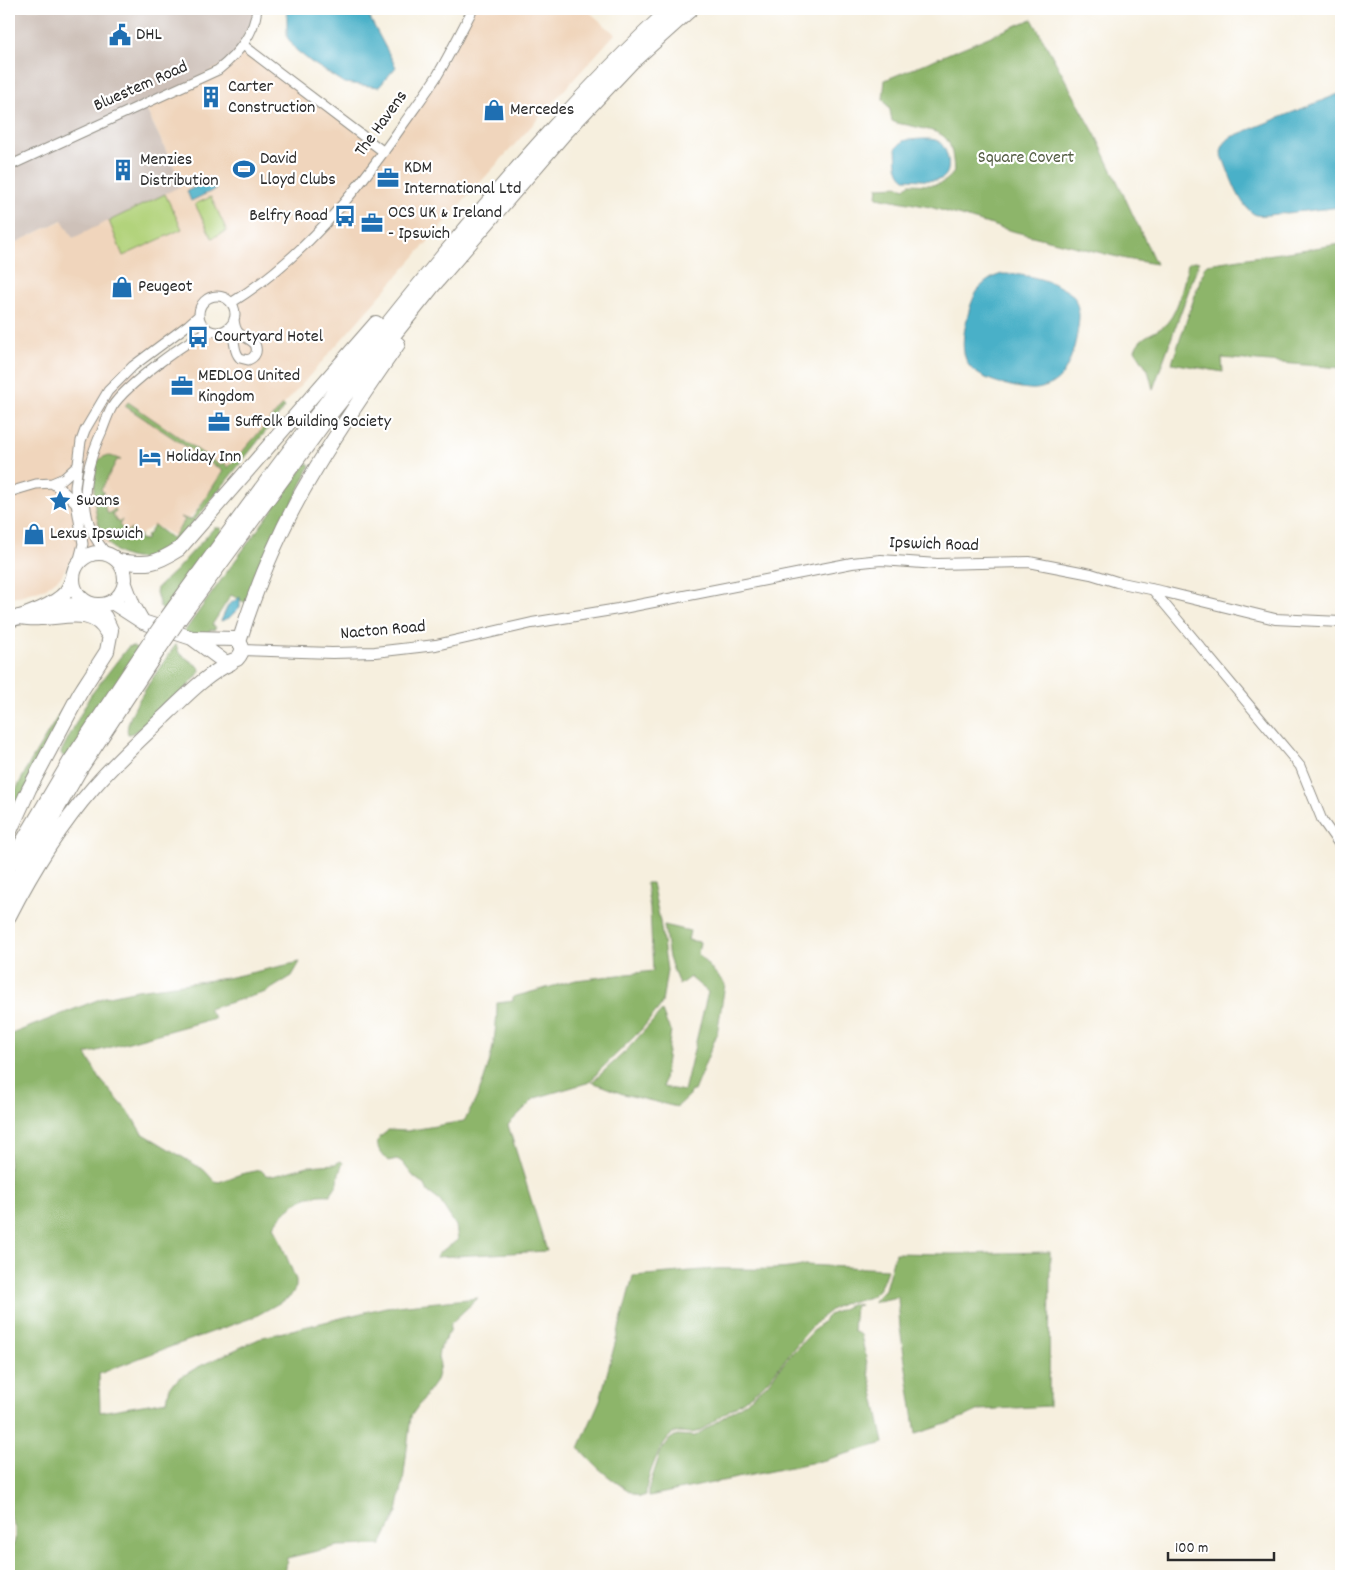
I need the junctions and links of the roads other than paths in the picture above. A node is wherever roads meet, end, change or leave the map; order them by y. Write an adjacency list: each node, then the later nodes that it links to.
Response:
1 (257, 9): 5 (street, Bluestem Road)
2 (473, 9): 6 (street, The Havens)
3 (670, 9): 8 (main road)
4 (692, 9): 9 (main road)
5 (243, 45): 6 (street); 7 (street, Bluestem Road)
6 (384, 152): 10 (street, The Havens)
7 (9, 166)
8 (461, 234): 19 (main road); 29 (main road)
9 (433, 286): 29 (main road); 35 (main road)
10 (231, 303): 11 (street); 12 (street)
11 (199, 315): 13 (street); 15 (street)
12 (234, 318): 14 (street); 14 (street)
13 (211, 331): 14 (street); 19 (street)
14 (223, 331)
15 (76, 467): 16 (street); 18 (street)
16 (52, 483): 17 (street); 18 (street)
17 (9, 492)
18 (76, 503): 20 (street)
19 (113, 558): 20 (main road); 22 (main road)
20 (78, 563): 21 (main road)
21 (72, 577): 25 (main road); 26 (main road)
22 (124, 584): 24 (main road); 28 (main road)
23 (1152, 589): 30 (street, Ipswich Road); 31 (street, Ipswich Road); 38 (street)
24 (112, 602): 25 (main road); 28 (main road)
25 (92, 605): 26 (main road); 33 (main road)
26 (43, 608): 27 (main road)
27 (14, 619): 33 (main road)
28 (143, 622): 32 (main road)
29 (170, 622): 34 (main road, bridge)
30 (1341, 622)
31 (524, 625): 35 (street, Nacton Road)
32 (192, 638): 35 (main road); 36 (main road)
33 (110, 641): 37 (main road)
34 (154, 645): 39 (main road); 40 (main road)
35 (241, 646): 36 (main road)
36 (231, 662): 41 (main road)
37 (9, 834)
38 (1341, 847)
39 (9, 865)
40 (9, 893)
41 (9, 916)

